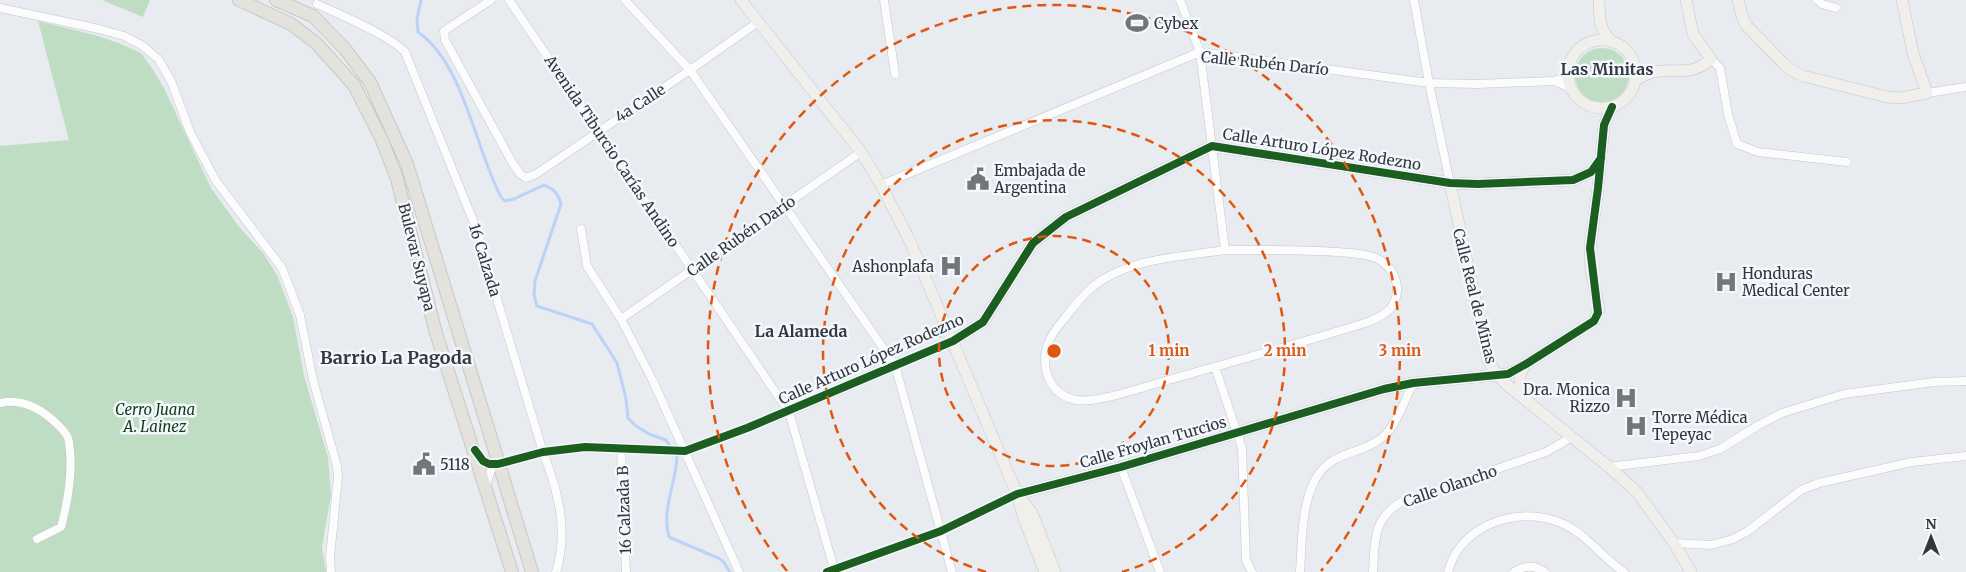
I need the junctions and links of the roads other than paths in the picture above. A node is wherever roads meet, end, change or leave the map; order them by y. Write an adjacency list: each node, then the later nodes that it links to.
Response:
1 (238, 0): 65 (main road, Bulevar Suyapa)
2 (276, 0): 15 (main road, Bulevar Suyapa)
3 (491, 0): 38 (street, 4a Calle)
4 (509, 0): 38 (street, Avenida Tiburcio Carías Andino)
5 (625, 0): 25 (street)
6 (884, 0): 28 (street)
7 (1180, 0): 22 (street)
8 (1414, 0): 31 (street, Calle Real de Minas)
9 (1599, 0): 19 (street)
10 (1686, 0): 23 (street)
11 (1738, 0): 34 (street)
12 (1817, 0): 17 (street)
13 (1902, 0): 34 (street)
14 (745, 1): 18 (street)
15 (316, 7): 67 (street, 16 Calzada); 69 (main road, Bulevar Suyapa)
16 (0, 8): 79 (street)
17 (1836, 8)
18 (758, 22): 25 (street, 4a Calle); 40 (street)
19 (1600, 24): 20 (street); 21 (street)
20 (1612, 42): 21 (street); 24 (street)
21 (1590, 43): 26 (street)
22 (1200, 52): 31 (street, Calle Rubén Darío); 39 (street); 45 (street, Calle Rubén Darío)
23 (1711, 59): 27 (street); 42 (street)
24 (1633, 61): 27 (street); 29 (street)
25 (690, 70): 38 (street, 4a Calle); 47 (street)
26 (1568, 72): 30 (street); 33 (street)
27 (1654, 72): 29 (street)
28 (895, 74)
29 (1636, 80): 35 (street)
30 (1554, 81): 31 (street, Calle Rubén Darío); 33 (street, Calle Rubén Darío)
31 (1429, 83): 44 (street, Calle Real de Minas)
32 (1966, 87): 34 (street)
33 (1571, 88): 36 (street)
34 (1927, 93)
35 (1612, 106): 36 (street); 37 (street)
36 (1595, 107): 37 (street)
37 (1604, 125): 41 (street)
38 (598, 130): 50 (street, Avenida Tiburcio Carías Andino)
39 (1212, 146): 44 (street, Calle Arturo López Rodezno); 49 (street); 52 (street, Calle Arturo López Rodezno)
40 (861, 152): 45 (street); 47 (street, Calle Rubén Darío)
41 (1601, 158): 43 (street, Calle Arturo López Rodezno); 46 (street)
42 (1847, 162)
43 (1573, 180): 44 (street, Calle Arturo López Rodezno); 46 (street, Calle Arturo López Rodezno)
44 (1450, 183): 56 (street, Calle Real de Minas)
45 (880, 184): 52 (street)
46 (1596, 202): 53 (street, Calle Froylan Turcios)
47 (785, 206): 50 (street, Calle Rubén Darío); 54 (street)
48 (581, 229): 51 (street)
49 (1225, 250): 55 (street); 55 (street)
50 (694, 270): 51 (street, Calle Rubén Darío); 61 (street, Avenida Tiburcio Carías Andino)
51 (621, 319): 66 (street)
52 (953, 341): 54 (street, Calle Arturo López Rodezno); 73 (street)
53 (1526, 364): 56 (street, Calle Froylan Turcios); 59 (street)
54 (895, 366): 61 (street, Calle Arturo López Rodezno); 74 (street)
55 (1215, 366): 62 (street)
56 (1498, 376): 58 (street, Calle Froylan Turcios); 59 (street, Calle Real de Minas)
57 (1966, 381): 71 (street)
58 (1413, 383): 62 (street, Calle Froylan Turcios); 90 (street)
59 (1528, 401): 63 (street, Calle Real de Minas)
60 (0, 403): 75 (street)
61 (789, 412): 66 (street, Calle Arturo López Rodezno); 77 (street, Avenida Tiburcio Carías Andino)
62 (1238, 432): 70 (street, Calle Froylan Turcios); 89 (street)
63 (1572, 438): 71 (street, Calle Real de Minas); 91 (street, Calle Olancho)
64 (621, 448): 66 (street, Calle Arturo López Rodezno); 67 (street, Calle Arturo López Rodezno); 83 (street, 16 Calzada B)
65 (475, 450): 69 (street); 72 (main road, Bulevar Suyapa)
66 (677, 450): 84 (street)
67 (543, 452): 69 (street, Calle Arturo López Rodezno); 82 (street, 16 Calzada)
68 (1966, 456): 76 (street)
69 (498, 464): 72 (street); 81 (main road, Bulevar Suyapa)
70 (1121, 467): 73 (street, Calle Froylan Turcios); 88 (street)
71 (1610, 467): 76 (street, Calle Real de Minas)
72 (486, 485): 80 (main road, Bulevar Suyapa)
73 (1018, 494): 74 (street, Calle Froylan Turcios); 86 (street); 87 (street)
74 (941, 531): 77 (street, Calle Froylan Turcios); 85 (street)
75 (37, 539)
76 (1674, 542): 78 (street, Calle Real de Minas)
77 (832, 571)
78 (1688, 571)
79 (331, 572)
80 (512, 572)
81 (532, 572)
82 (556, 572)
83 (626, 572)
84 (739, 572)
85 (952, 572)
86 (1045, 572)
87 (1055, 572)
88 (1160, 572)
89 (1252, 572)
90 (1300, 572)
91 (1373, 572)
92 (1448, 572): 95 (street)
93 (1514, 572): 94 (street)
94 (1545, 572)
95 (1624, 572)

